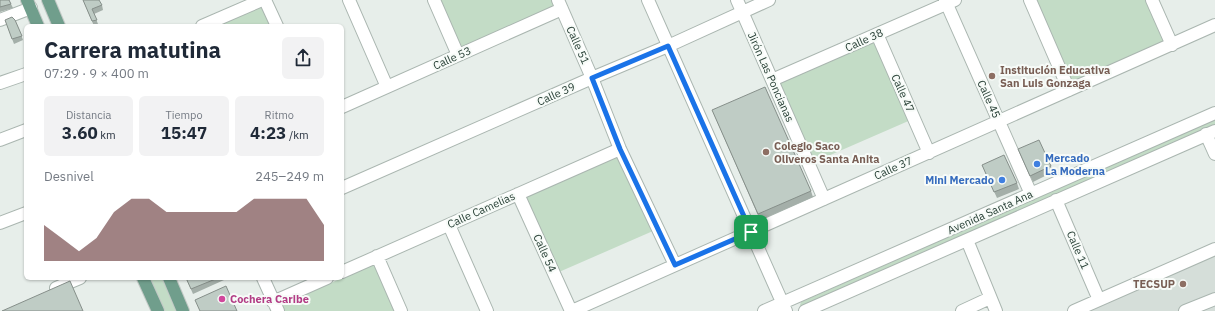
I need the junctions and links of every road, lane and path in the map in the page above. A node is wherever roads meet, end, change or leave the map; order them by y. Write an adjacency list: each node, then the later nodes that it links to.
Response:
1 (48, 0): 17 (main road)
2 (262, 0): 18 (street)
3 (265, 0): 19 (street)
4 (349, 0): 29 (street)
5 (434, 0): 24 (street)
6 (648, 0): 23 (street)
7 (737, 0): 14 (street, Jirón Las Poncianas)
8 (769, 0): 14 (street, Calle 39)
9 (1030, 0): 30 (street)
10 (1152, 0): 22 (street)
11 (949, 1): 21 (street, Calle 38); 33 (street, Calle 45)
12 (29, 4): 15 (street); 16 (main road)
13 (560, 5): 24 (street, Calle 53); 26 (street, Calle 51)
14 (742, 12): 23 (street, Calle 39); 27 (street, Jirón Las Poncianas)
15 (0, 20)
16 (37, 24)
17 (58, 24)
18 (207, 24)
19 (276, 24)
20 (1215, 26): 22 (street, Calle 37)
21 (877, 34): 27 (street, Calle 38); 38 (street, Calle 47)
22 (1172, 45): 30 (street, Calle 37)
23 (668, 46): 26 (street, Calle 39); 48 (street)
24 (458, 55): 29 (street, Calle 53)
25 (24, 75): 28 (street)
26 (592, 78): 37 (street, Calle 51); 40 (street, Calle 39)
27 (772, 80): 43 (street, Jirón Las Poncianas)
28 (0, 83)
29 (387, 87): 31 (street, Calle 53)
30 (1070, 90): 33 (street, Calle 37)
31 (344, 106)
32 (1215, 113): 42 (street, Avenida Santa Ana)
33 (999, 121): 38 (street, Calle 37); 42 (street, Calle 45)
34 (24, 131): 36 (street)
35 (1211, 133): 39 (street); 44 (street, Avenida Santa Ana)
36 (0, 140)
37 (620, 149): 41 (street, Calle Camelias); 52 (street, Calle 51)
38 (929, 153): 43 (street, Calle 37)
39 (1215, 154)
40 (344, 187)
41 (518, 194): 47 (street, Calle Camelias); 69 (street, Calle 54)
42 (1031, 194): 64 (street, Avenida Santa Ana)
43 (824, 199): 48 (street, Calle 37)
44 (1056, 200): 49 (street, Avenida Santa Ana); 62 (street, Calle 11)
45 (24, 214): 46 (street)
46 (0, 223)
47 (449, 225): 51 (street, Calle Camelias); 68 (street)
48 (751, 232): 52 (street, Calle 37); 64 (street)
49 (967, 240): 60 (street); 71 (street, Avenida Santa Ana)
50 (1215, 249): 62 (street)
51 (377, 256): 53 (street, Calle Camelias); 67 (street)
52 (675, 265): 69 (street, Calle 37)
53 (344, 271)
54 (75, 280): 59 (street)
55 (144, 280): 65 (main road)
56 (170, 280): 66 (main road)
57 (264, 280): 63 (street)
58 (323, 280): 63 (street)
59 (45, 293)
60 (990, 298): 72 (street); 73 (street)
61 (1215, 299): 75 (street)
62 (1099, 300): 74 (street)
63 (275, 306)
64 (784, 307): 70 (street, Avenida Santa Ana)
65 (158, 311)
66 (183, 311)
67 (402, 311)
68 (487, 311)
69 (571, 311)
70 (764, 311)
71 (805, 311)
72 (962, 311)
73 (996, 311)
74 (1074, 311)
75 (1185, 311)

